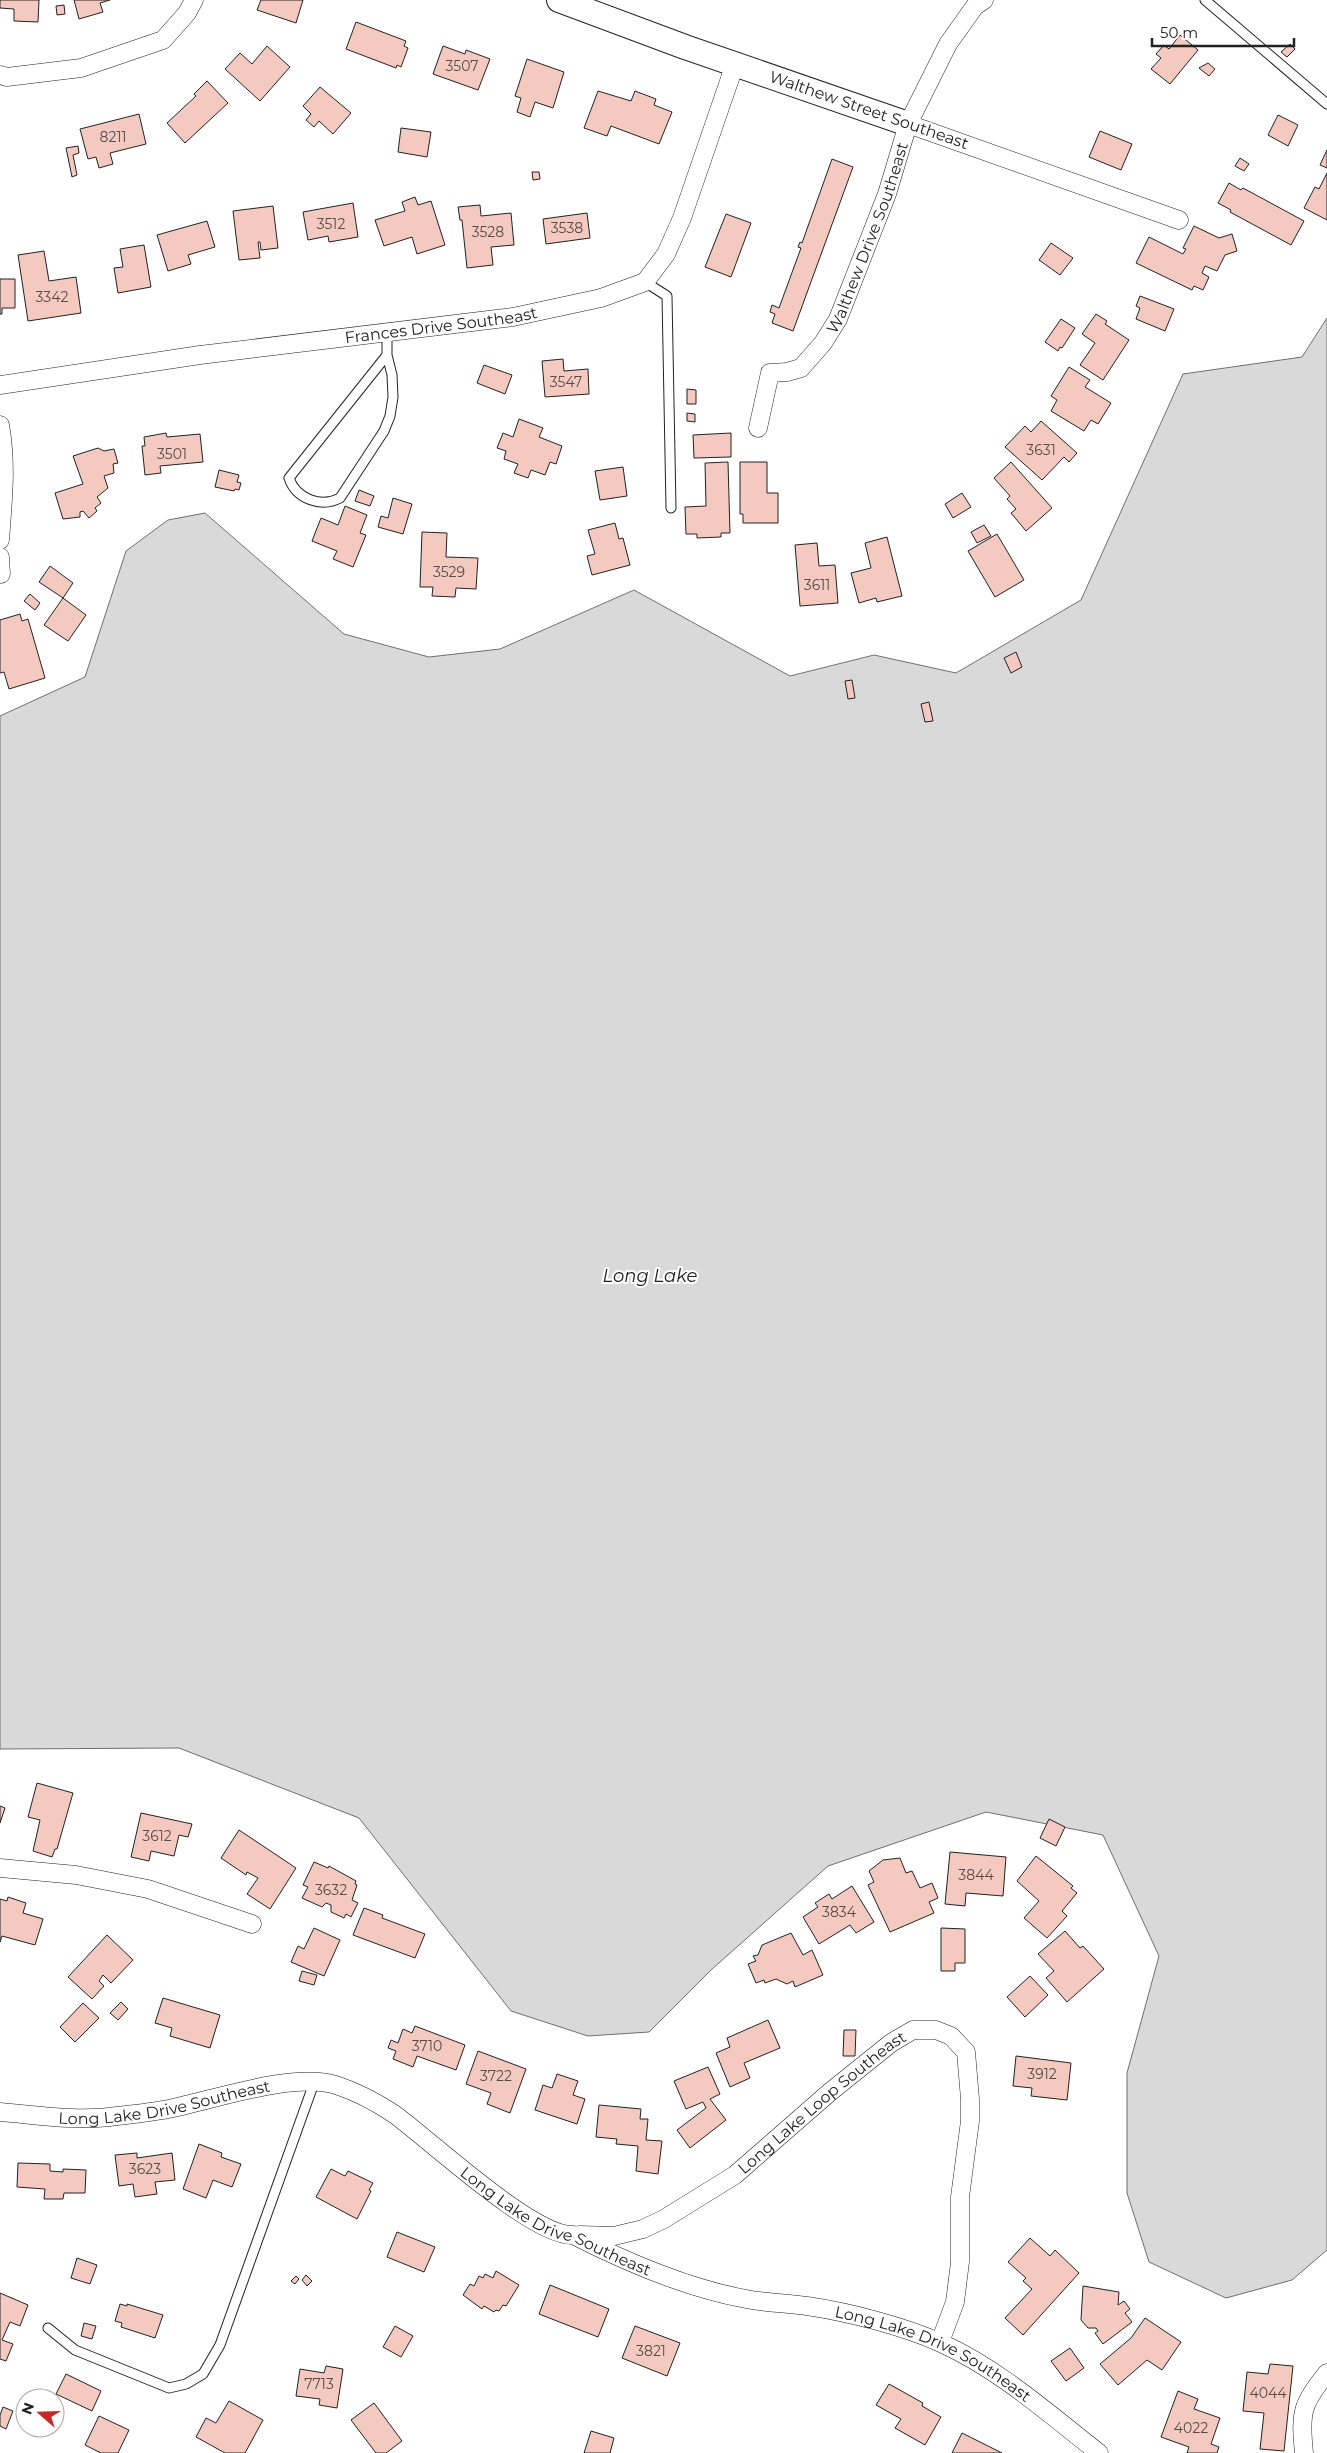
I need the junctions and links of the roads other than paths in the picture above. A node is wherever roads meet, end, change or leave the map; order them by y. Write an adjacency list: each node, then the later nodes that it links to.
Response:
1 (194, 0): 6 (street)
2 (559, 0): 5 (street, Walthew Street Southeast)
3 (984, 0): 8 (street, Walthew Drive Southeast)
4 (1205, 0): 7 (lane)
5 (735, 64): 8 (street, Walthew Street Southeast); 10 (street)
6 (0, 75)
7 (1327, 104)
8 (908, 124): 9 (street, Walthew Street Southeast); 15 (street, Walthew Drive Southeast)
9 (1179, 220)
10 (645, 282): 11 (street, Frances Drive Southeast); 16 (lane)
11 (388, 332): 12 (lane); 13 (street, Frances Drive Southeast)
12 (386, 355): 12 (lane)
13 (0, 385)
14 (0, 425): 17 (street)
15 (758, 428)
16 (671, 508)
17 (0, 540)
18 (0, 1868): 19 (street)
19 (252, 1924)
20 (314, 2083): 21 (street, Long Lake Drive Southeast); 22 (street, Long Lake Drive Southeast); 23 (lane)
21 (0, 2112)
22 (573, 2235): 24 (street, Long Lake Drive Southeast); 24 (street, Long Lake Loop Southeast)
23 (48, 2328)
24 (940, 2342): 26 (street, Long Lake Drive Southeast)
25 (1327, 2373): 27 (street)
26 (1099, 2453)
27 (1304, 2453)

